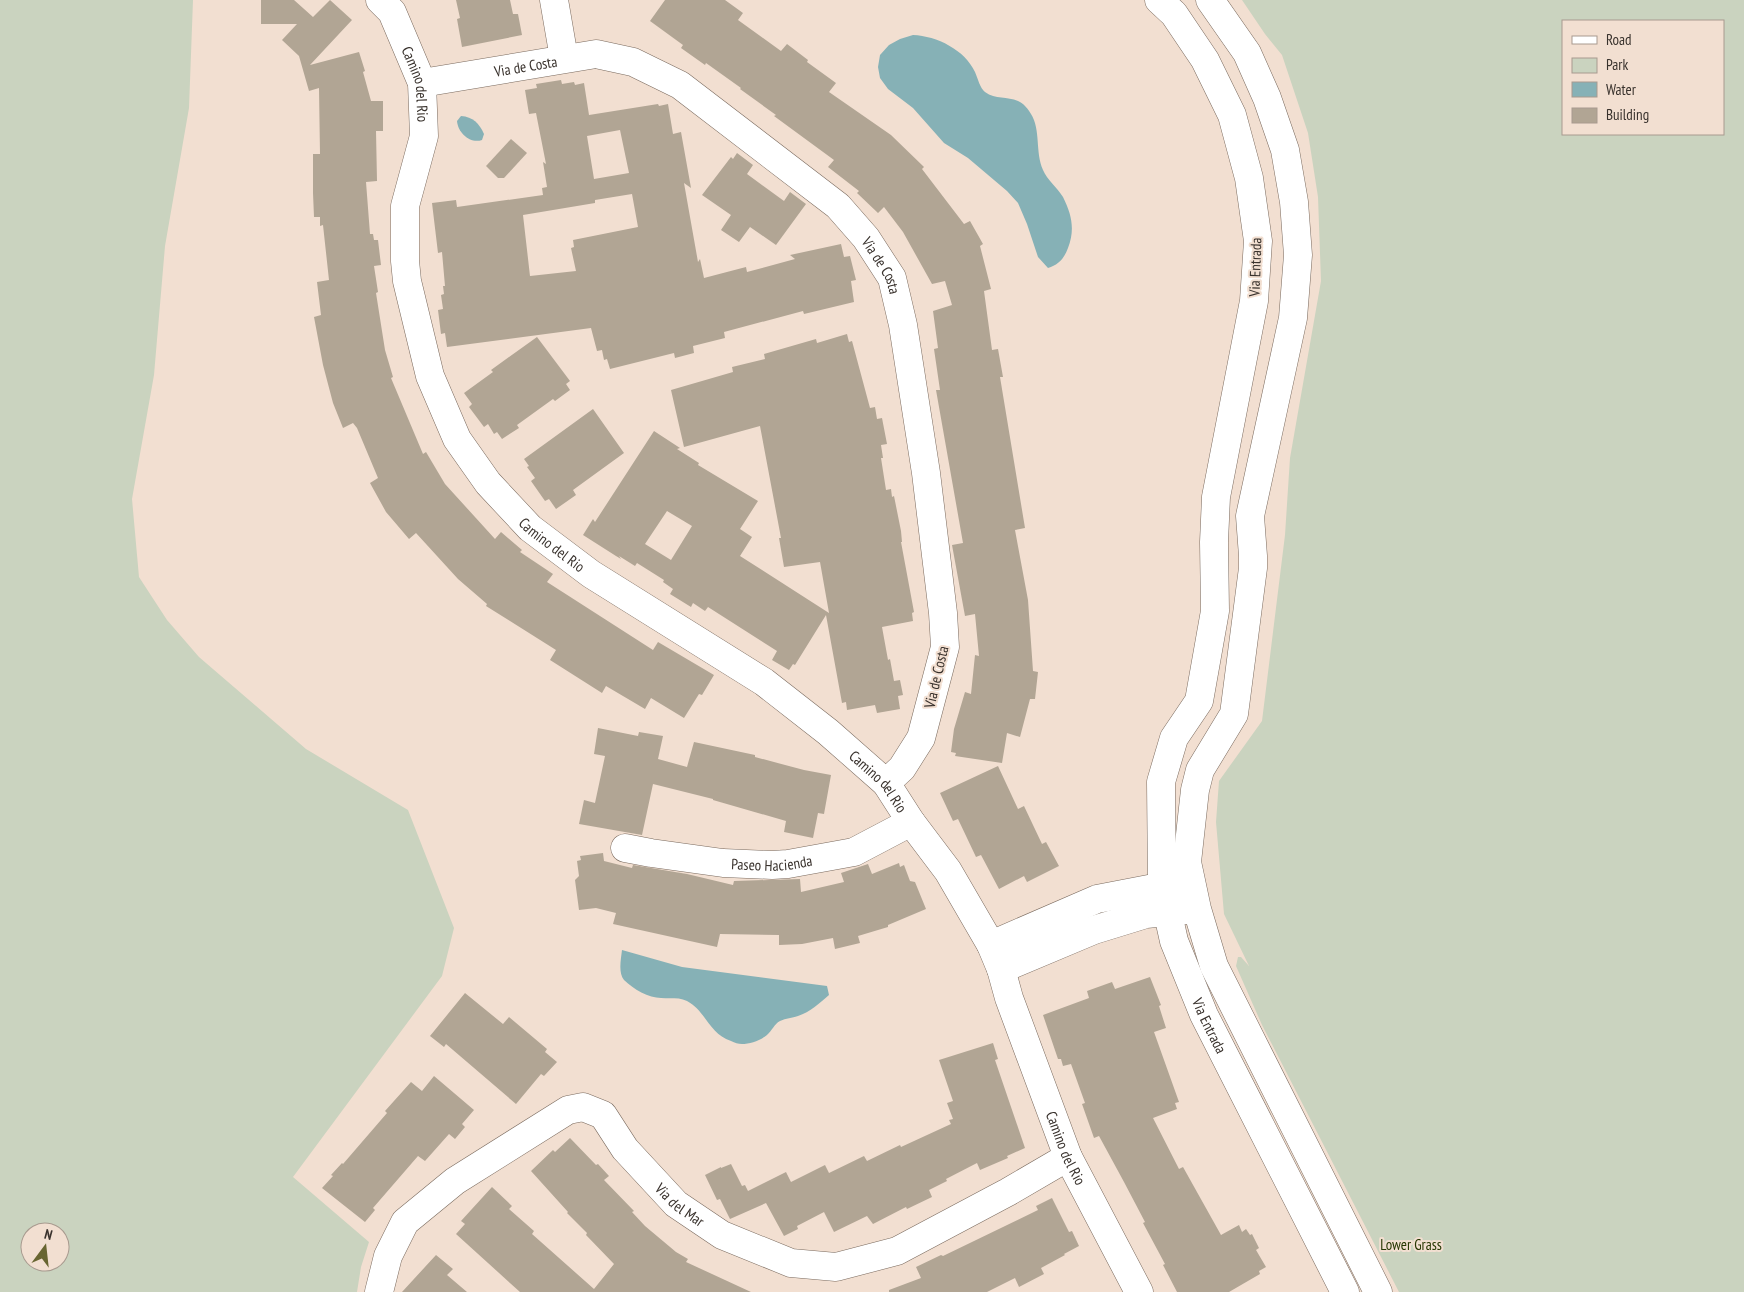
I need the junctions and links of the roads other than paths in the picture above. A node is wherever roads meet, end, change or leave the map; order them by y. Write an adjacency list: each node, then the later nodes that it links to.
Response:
1 (380, 0): 6 (street, Camino del Rio)
2 (554, 0): 5 (street)
3 (1159, 0): 7 (street, Via Entrada)
4 (1210, 0): 8 (street, Via Entrada)
5 (564, 58): 6 (street, Via de Costa); 11 (street, Via de Costa)
6 (422, 83): 11 (street, Camino del Rio)
7 (1214, 555): 8 (street); 9 (street, Via Entrada)
8 (1253, 556): 10 (street, Via Entrada)
9 (1174, 738): 10 (street); 15 (street, Via Entrada)
10 (1209, 754): 14 (street, Via Entrada)
11 (886, 783): 12 (street, Camino del Rio)
12 (911, 822): 13 (street, Paseo Hacienda); 17 (street, Camino del Rio)
13 (625, 848)
14 (1192, 881): 15 (street); 16 (street, Via Entrada)
15 (1165, 899): 16 (street); 17 (street); 21 (street, Via Entrada)
16 (1197, 909): 22 (street, Via Entrada)
17 (996, 956): 18 (street, Camino del Rio)
18 (1068, 1156): 19 (street, Via del Mar); 20 (street, Camino del Rio)
19 (379, 1292)
20 (1139, 1292)
21 (1345, 1292)
22 (1378, 1292)

